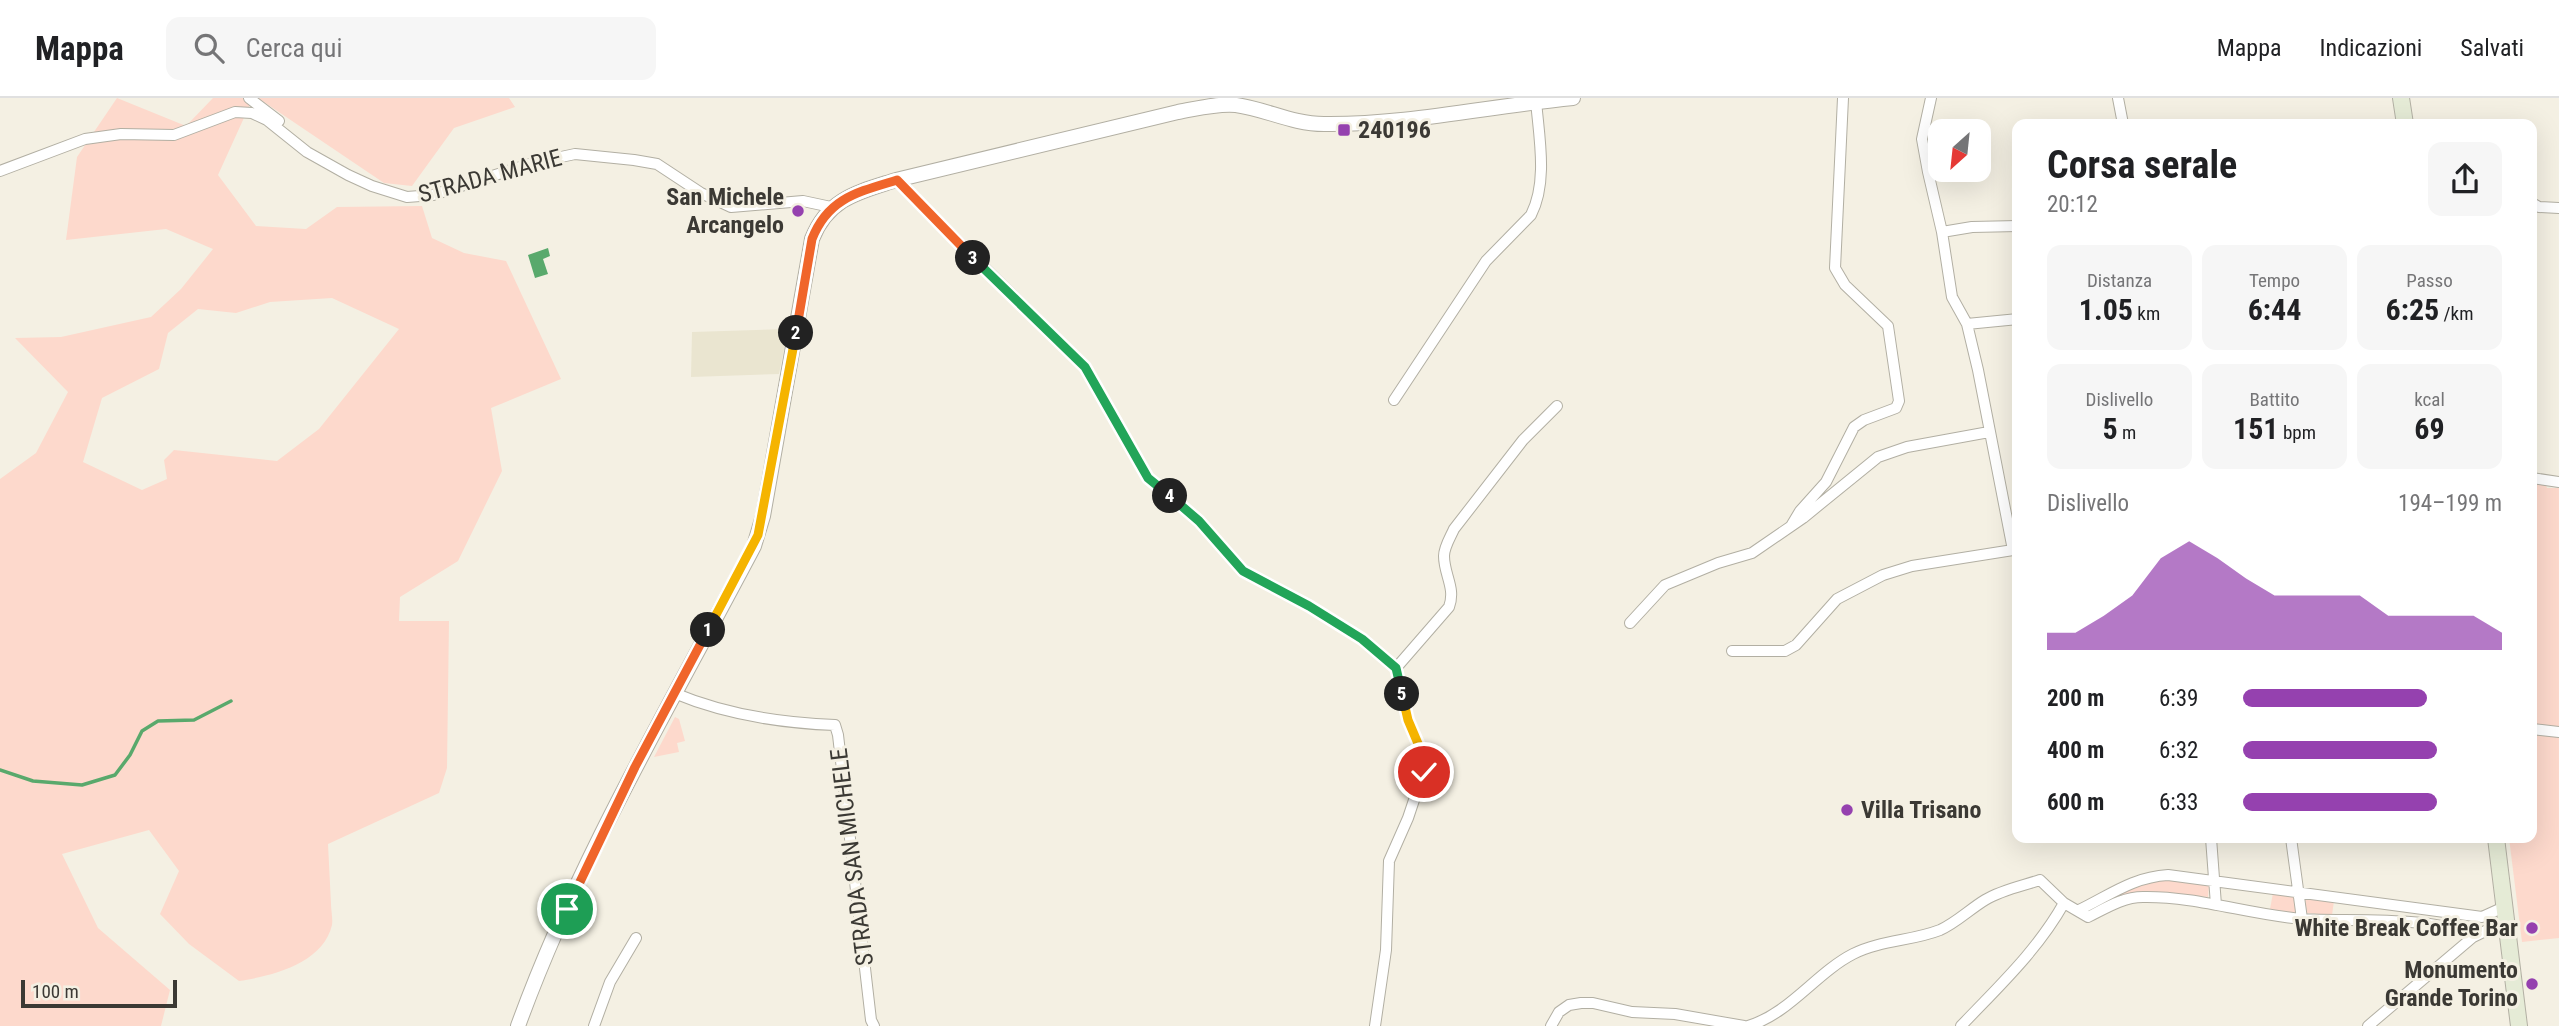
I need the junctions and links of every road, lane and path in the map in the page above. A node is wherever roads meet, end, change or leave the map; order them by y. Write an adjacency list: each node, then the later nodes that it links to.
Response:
1 (248, 98): 10 (street)
2 (1573, 98): 7 (street)
3 (1843, 98): 25 (street)
4 (1931, 98): 17 (street)
5 (2118, 98): 8 (street)
6 (2402, 98): 9 (main road)
7 (1536, 102): 12 (street); 20 (street)
8 (2122, 119)
9 (2404, 119)
10 (299, 144): 11 (street, STRADA MARIE); 14 (street, STRADA MARIE)
11 (0, 171)
12 (897, 180): 14 (street); 30 (street)
13 (2537, 206): 15 (street)
14 (831, 207): 31 (street)
15 (2559, 208)
16 (2012, 226): 17 (street)
17 (1942, 232): 19 (street)
18 (2012, 320): 19 (street)
19 (1967, 324): 22 (street)
20 (1394, 400)
21 (1557, 406): 30 (street)
22 (1989, 432): 25 (street); 26 (street)
23 (2537, 479): 24 (street)
24 (2559, 482)
25 (1791, 526): 28 (street)
26 (2012, 536)
27 (2012, 550): 29 (street)
28 (1630, 623)
29 (1732, 651)
30 (1396, 668): 52 (street)
31 (674, 693): 49 (street); 51 (street, STRADA SAN MICHELE)
32 (2537, 730): 33 (street)
33 (2559, 732)
34 (2211, 843): 37 (street)
35 (2292, 843): 38 (street)
36 (2497, 843): 43 (main road)
37 (2215, 883): 38 (street); 41 (street); 42 (street)
38 (2299, 894): 40 (street); 45 (street)
39 (2064, 903): 42 (street); 54 (street); 55 (street)
40 (2383, 903): 44 (street); 46 (street)
41 (2216, 905): 42 (street); 45 (street)
42 (2080, 910)
43 (2505, 914): 44 (street); 47 (street); 57 (main road)
44 (2482, 917): 47 (street)
45 (2302, 919): 46 (street)
46 (2382, 920): 47 (street)
47 (2473, 937): 56 (street)
48 (636, 938): 50 (street)
49 (518, 1026)
50 (594, 1026)
51 (874, 1026)
52 (1375, 1026)
53 (1551, 1026): 54 (street)
54 (1746, 1026)
55 (1961, 1026)
56 (2368, 1026)
57 (2519, 1026)

